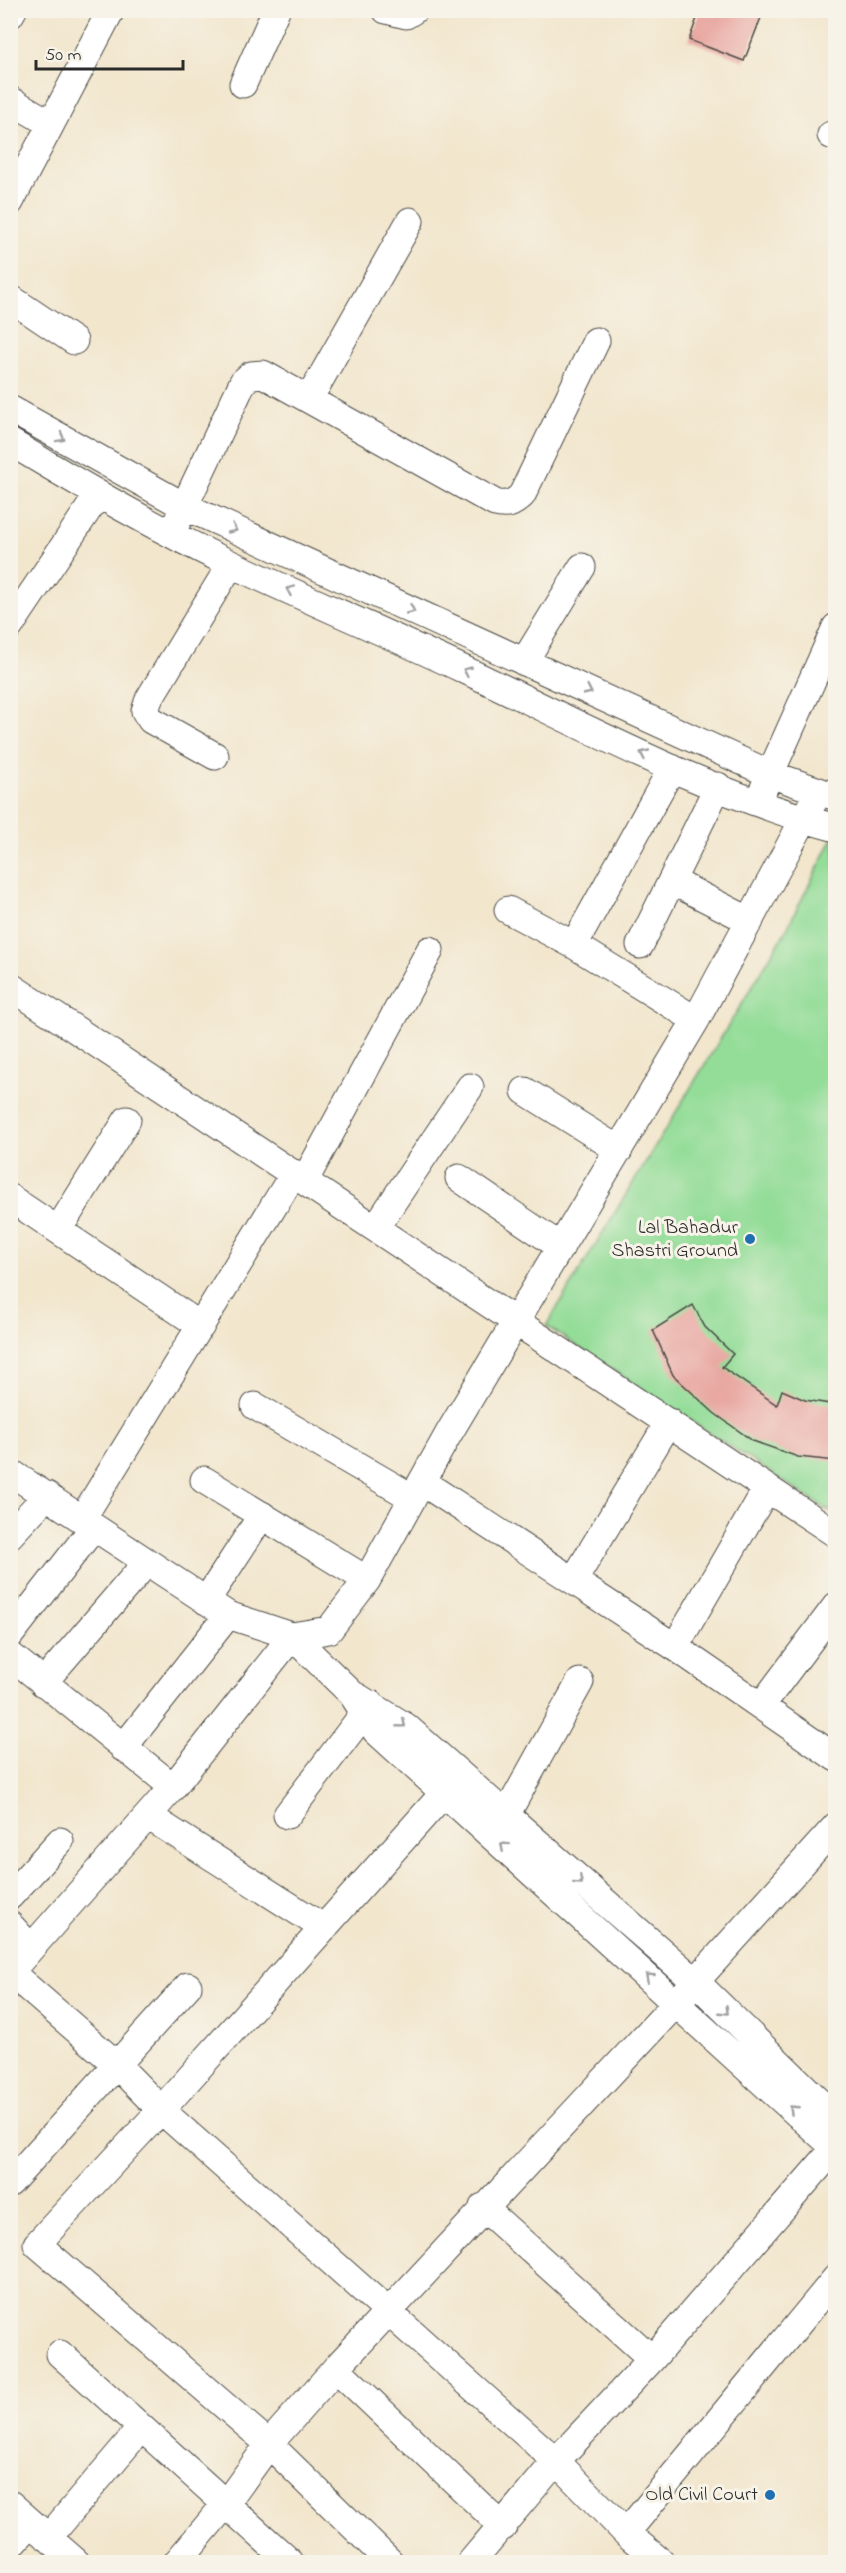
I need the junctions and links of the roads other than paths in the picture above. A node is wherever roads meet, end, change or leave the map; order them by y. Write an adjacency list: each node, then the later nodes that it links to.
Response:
1 (13, 10): 6 (street)
2 (276, 10): 7 (street)
3 (386, 10): 4 (street)
4 (414, 10)
5 (103, 13): 9 (street)
6 (10, 15)
7 (243, 84)
8 (10, 100): 9 (street)
9 (51, 124): 10 (street)
10 (10, 202)
11 (410, 221): 15 (street)
12 (10, 298): 13 (street)
13 (74, 341)
14 (596, 341): 15 (street)
15 (309, 399): 19 (street)
16 (10, 409): 19 (street, one-way to 19)
17 (10, 442): 18 (street)
18 (98, 495): 20 (street); 23 (street)
19 (184, 506): 20 (street); 25 (street, one-way to 25)
20 (172, 534): 21 (street)
21 (231, 564): 26 (street); 27 (street, one-way to 21)
22 (582, 567): 25 (street)
23 (10, 626)
24 (836, 627): 28 (street)
25 (524, 662): 28 (street, one-way to 28)
26 (214, 756)
27 (672, 768): 29 (street); 37 (street)
28 (770, 774): 30 (street); 31 (street)
29 (718, 786): 31 (street); 34 (street)
30 (827, 794): 32 (street)
31 (758, 802): 32 (street)
32 (805, 820): 33 (street); 36 (street)
33 (836, 828)
34 (672, 881): 36 (street); 38 (street)
35 (508, 910): 37 (street)
36 (750, 921): 41 (street)
37 (574, 945): 41 (street)
38 (640, 945)
39 (430, 950): 46 (street)
40 (10, 986): 46 (street)
41 (696, 1020): 45 (street)
42 (471, 1087): 49 (street)
43 (525, 1091): 45 (street)
44 (127, 1120): 50 (street)
45 (619, 1150): 51 (street)
46 (299, 1177): 49 (street); 53 (street)
47 (459, 1178): 51 (street)
48 (10, 1198): 50 (street)
49 (376, 1227): 52 (street)
50 (58, 1230): 53 (street)
51 (561, 1247): 52 (street)
52 (517, 1320): 55 (street); 59 (street)
53 (201, 1326): 62 (street)
54 (255, 1406): 59 (street)
55 (669, 1422): 58 (street); 67 (street)
56 (10, 1472): 60 (street)
57 (204, 1480): 61 (street)
58 (767, 1488): 63 (street); 72 (street)
59 (418, 1490): 66 (street); 67 (street)
60 (47, 1496): 62 (street); 64 (street)
61 (262, 1515): 66 (street); 69 (street)
62 (88, 1523): 65 (street); 70 (street)
63 (836, 1534)
64 (10, 1535)
65 (147, 1562): 69 (street); 75 (street)
66 (367, 1580): 71 (street)
67 (574, 1580): 72 (street)
68 (836, 1606): 77 (street)
69 (217, 1608): 71 (street); 78 (street)
70 (10, 1635)
71 (292, 1636): 76 (street); 80 (street)
72 (675, 1647): 77 (street)
73 (10, 1655): 75 (street)
74 (580, 1682): 84 (street)
75 (43, 1683): 78 (street)
76 (362, 1704): 81 (street); 82 (street); 84 (street, one-way to 84)
77 (761, 1706): 79 (street)
78 (123, 1748): 80 (street)
79 (836, 1758)
80 (173, 1787): 83 (street)
81 (445, 1792): 89 (street); 94 (street, one-way to 81)
82 (287, 1815)
83 (148, 1816): 89 (street); 90 (street)
84 (505, 1817): 92 (street, one-way to 92)
85 (836, 1826): 92 (street)
86 (60, 1841): 87 (street)
87 (10, 1896)
88 (10, 1925): 90 (street)
89 (324, 1928): 96 (street)
90 (30, 1947): 91 (street)
91 (10, 1972): 95 (street)
92 (695, 1982): 94 (street); 97 (street, one-way to 97)
93 (188, 1986): 95 (street)
94 (677, 2002): 98 (street, one-way to 94); 100 (street)
95 (116, 2064): 96 (street); 99 (street)
96 (161, 2110): 102 (street); 107 (street)
97 (836, 2118)
98 (835, 2148): 104 (street)
99 (10, 2183)
100 (483, 2207): 102 (street); 104 (street)
101 (836, 2278): 113 (street)
102 (389, 2313): 105 (street); 108 (street)
103 (60, 2354): 106 (street)
104 (652, 2359): 108 (street)
105 (336, 2368): 107 (street); 111 (street)
106 (141, 2428): 110 (street); 112 (street)
107 (269, 2444): 110 (street); 118 (street)
108 (556, 2461): 111 (street); 113 (street)
109 (10, 2504): 112 (street)
110 (225, 2505): 116 (street); 117 (street)
111 (503, 2527): 119 (street)
112 (40, 2530): 114 (street); 115 (street)
113 (626, 2533): 120 (street)
114 (10, 2546)
115 (76, 2562)
116 (177, 2562)
117 (291, 2562)
118 (390, 2562)
119 (471, 2562)
120 (661, 2562)

